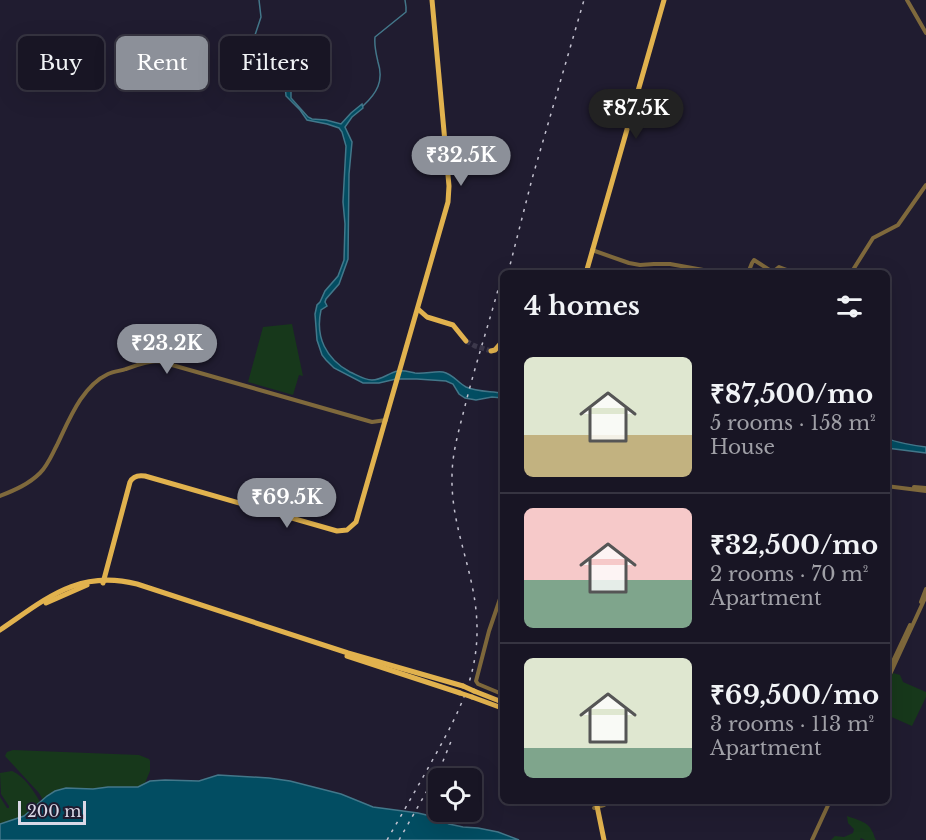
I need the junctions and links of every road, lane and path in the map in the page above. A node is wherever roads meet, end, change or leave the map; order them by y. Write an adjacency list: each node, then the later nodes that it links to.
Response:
1 (432, 0): 12 (main road)
2 (664, 0): 6 (main road)
3 (908, 0): 4 (street)
4 (926, 33)
5 (926, 185): 11 (street)
6 (592, 250): 7 (main road); 8 (street)
7 (587, 270)
8 (703, 270)
9 (749, 270): 10 (street)
10 (769, 270)
11 (853, 270)
12 (418, 309): 13 (main road); 14 (main road)
13 (425, 316): 14 (main road); 15 (main road)
14 (414, 321): 18 (main road)
15 (466, 341)
16 (500, 344): 17 (main road)
17 (492, 351)
18 (386, 420): 21 (street); 22 (main road)
19 (890, 485): 20 (street)
20 (926, 489)
21 (0, 496)
22 (102, 581): 26 (main road); 26 (main road); 31 (main road, bridge); 31 (main road, bridge)
23 (926, 589): 27 (street)
24 (926, 596): 27 (street)
25 (500, 600): 30 (street)
26 (0, 632)
27 (894, 662): 28 (street); 29 (street)
28 (890, 669)
29 (890, 672)
30 (500, 693)
31 (473, 694): 32 (main road); 33 (main road)
32 (500, 701)
33 (500, 707)
34 (598, 804): 37 (main road)
35 (598, 804): 37 (main road)
36 (830, 804): 38 (street)
37 (604, 840)
38 (814, 840)

